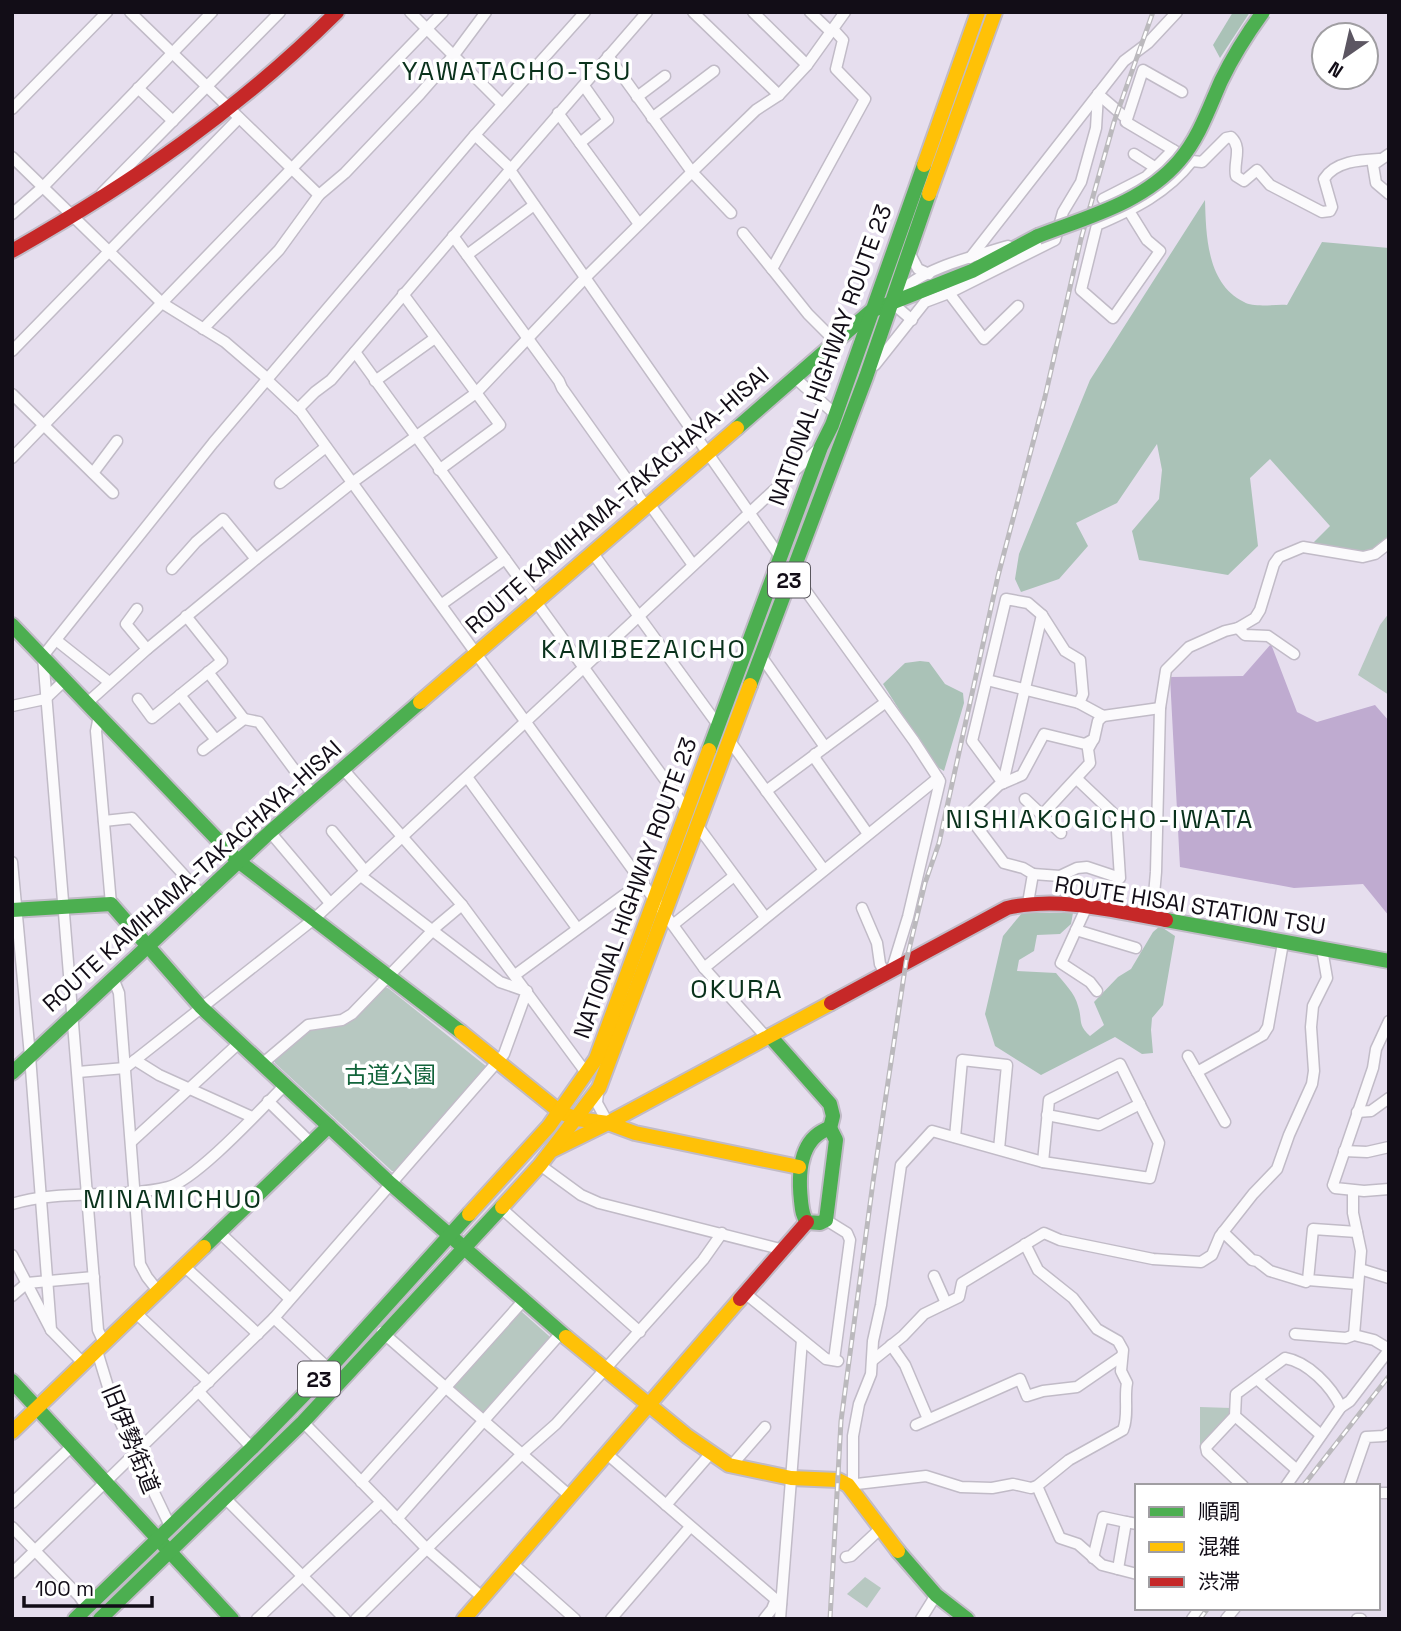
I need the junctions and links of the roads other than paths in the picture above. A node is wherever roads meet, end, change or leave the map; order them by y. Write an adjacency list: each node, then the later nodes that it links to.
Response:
1 (107, 12): 35 (street)
2 (130, 12): 21 (street)
3 (212, 12): 21 (street)
4 (280, 12): 28 (street)
5 (337, 12): 36 (main road)
6 (410, 12): 19 (street)
7 (443, 12): 19 (street)
8 (486, 12): 22 (street)
9 (647, 12): 23 (street)
10 (752, 12): 24 (street)
11 (810, 12): 20 (street)
12 (845, 12): 20 (street)
13 (978, 12): 74 (main road, NATIONAL HIGHWAY ROUTE 23 / 23)
14 (995, 12): 68 (main road, NATIONAL HIGHWAY ROUTE 23 / 23)
15 (1177, 12): 31 (street)
16 (1263, 12): 65 (main road, ROUTE KAMIHAMA-TAKACHAYA-HISAI, bridge)
17 (696, 13): 32 (street)
18 (580, 14): 34 (street)
19 (428, 30): 22 (street); 49 (street)
20 (832, 30): 24 (street); 71 (street)
21 (172, 53): 28 (street); 29 (street)
22 (454, 55): 34 (street); 54 (street)
23 (608, 56): 27 (street); 33 (street)
24 (807, 65): 32 (street)
25 (714, 71): 38 (street)
26 (665, 76): 33 (street)
27 (584, 86): 37 (street); 42 (street)
28 (206, 87): 36 (street); 40 (street)
29 (138, 88): 40 (street); 52 (street)
30 (1182, 92): 39 (street)
31 (1098, 94): 39 (street); 70 (street); 75 (street)
32 (779, 95): 51 (street)
33 (637, 97): 38 (street)
34 (502, 104): 41 (street)
35 (12, 108)
36 (234, 113): 49 (street); 57 (main road); 67 (street)
37 (558, 113): 42 (street); 50 (street)
38 (652, 118): 51 (street)
39 (1127, 118): 43 (street)
40 (173, 121): 57 (street)
41 (475, 135): 50 (street); 90 (street)
42 (580, 143): 62 (street)
43 (1173, 150): 47 (street); 48 (street)
44 (1135, 153): 48 (street)
45 (1385, 156): 47 (street); 53 (street)
46 (12, 157): 52 (street)
47 (1192, 161): 58 (street)
48 (1156, 168): 55 (street)
49 (293, 169): 54 (street); 78 (street)
50 (510, 170): 56 (street); 64 (street)
51 (692, 172): 59 (street); 62 (street)
52 (43, 187): 60 (street); 61 (street)
53 (1389, 194)
54 (319, 195): 82 (street)
55 (1103, 199)
56 (534, 205): 69 (street); 73 (street)
57 (90, 206): 61 (main road)
58 (1129, 211): 58 (street)
59 (731, 213)
60 (12, 214)
61 (74, 217): 66 (main road); 67 (street)
62 (639, 224): 73 (street)
63 (743, 233): 71 (street)
64 (453, 236): 69 (street); 76 (street)
65 (1032, 238): 70 (street); 77 (main road, ROUTE KAMIHAMA-TAKACHAYA-HISAI)
66 (12, 251)
67 (109, 251): 78 (street); 86 (street)
68 (909, 251): 72 (street); 77 (main road, NATIONAL HIGHWAY ROUTE 23 / 23)
69 (467, 255): 84 (street)
70 (970, 258): 72 (street)
71 (772, 269): 85 (street)
72 (929, 274): 77 (street)
73 (586, 277): 84 (street); 101 (street)
74 (878, 290): 77 (street); 80 (main road, NATIONAL HIGHWAY ROUTE 23 / 23)
75 (949, 293): 79 (street); 81 (street)
76 (403, 294): 83 (street); 87 (street)
77 (891, 302): 80 (main road, ROUTE KAMIHAMA-TAKACHAYA-HISAI); 81 (street); 89 (main road, NATIONAL HIGHWAY ROUTE 23 / 23)
78 (162, 303): 82 (street); 96 (street)
79 (1018, 306)
80 (871, 311): 85 (main road, ROUTE KAMIHAMA-TAKACHAYA-HISAI); 95 (main road, NATIONAL HIGHWAY ROUTE 23 / 23)
81 (912, 320): 89 (street)
82 (203, 329): 90 (street)
83 (435, 338): 91 (street); 92 (street)
84 (528, 339): 92 (street); 108 (street)
85 (836, 342): 88 (main road, ROUTE KAMIHAMA-TAKACHAYA-HISAI)
86 (12, 351)
87 (355, 352): 91 (street); 94 (street)
88 (794, 377): 95 (street); 101 (main road, ROUTE KAMIHAMA-TAKACHAYA-HISAI)
89 (866, 377): 117 (main road, NATIONAL HIGHWAY ROUTE 23 / 23)
90 (268, 380): 94 (street); 126 (street)
91 (375, 382): 97 (street)
92 (477, 393): 97 (street); 103 (street)
93 (12, 394): 96 (street)
94 (298, 409): 99 (street)
95 (836, 415): 100 (main road, NATIONAL HIGHWAY ROUTE 23 / 23)
96 (44, 425): 102 (street); 104 (street)
97 (415, 437): 103 (street); 105 (street)
98 (117, 441): 104 (street)
99 (326, 447): 105 (street); 106 (street)
100 (821, 447): 109 (street); 112 (main road, NATIONAL HIGHWAY ROUTE 23 / 23)
101 (706, 453): 108 (main road, ROUTE KAMIHAMA-TAKACHAYA-HISAI); 109 (street)
102 (12, 458)
103 (439, 470): 114 (street)
104 (93, 473): 107 (street)
105 (353, 482): 113 (street); 119 (street)
106 (280, 483)
107 (113, 493)
108 (647, 504): 111 (main road, ROUTE KAMIHAMA-TAKACHAYA-HISAI); 115 (street)
109 (748, 513): 112 (street); 115 (street)
110 (1389, 543): 125 (street)
111 (592, 552): 118 (main road, ROUTE KAMIHAMA-TAKACHAYA-HISAI); 123 (street)
112 (781, 557): 117 (street); 150 (main road, NATIONAL HIGHWAY ROUTE 23 / 23)
113 (256, 559): 116 (street); 122 (street)
114 (505, 559): 118 (street); 119 (street)
115 (693, 565): 123 (street)
116 (172, 569)
117 (792, 572): 130 (main road, NATIONAL HIGHWAY ROUTE 23 / 23); 141 (street)
118 (535, 601): 128 (main road, ROUTE KAMIHAMA-TAKACHAYA-HISAI); 132 (street)
119 (442, 604): 128 (street)
120 (137, 608): 127 (street)
121 (1042, 615): 135 (street); 137 (street); 143 (street)
122 (186, 616): 127 (street); 133 (street)
123 (639, 616): 132 (street); 150 (street)
124 (12, 625): 131 (main road)
125 (1238, 628): 129 (street); 145 (street)
126 (56, 640): 131 (street); 136 (street)
127 (147, 649): 136 (street)
128 (476, 652): 149 (street); 157 (main road, ROUTE KAMIHAMA-TAKACHAYA-HISAI)
129 (1294, 654)
130 (760, 655): 153 (main road, NATIONAL HIGHWAY ROUTE 23 / 23); 154 (street)
131 (43, 656): 134 (main road); 139 (street, 旧伊勢街道)
132 (584, 668): 149 (street); 165 (street)
133 (208, 673): 138 (street); 148 (street)
134 (65, 680): 139 (street); 142 (main road)
135 (987, 680): 137 (street); 161 (street)
136 (110, 682): 142 (street)
137 (1025, 689): 143 (street); 161 (street)
138 (180, 695): 140 (street); 152 (street)
139 (45, 699): 144 (street); 186 (street, 旧伊勢街道)
140 (138, 699)
141 (886, 702): 154 (street); 159 (street)
142 (87, 703): 146 (main road)
143 (1079, 703): 147 (street)
144 (12, 706)
145 (1160, 708): 147 (street); 193 (street)
146 (99, 716): 167 (street); 174 (main road)
147 (1103, 716): 151 (street)
148 (244, 719): 152 (street); 163 (street)
149 (527, 722): 158 (street); 180 (street)
150 (719, 727): 153 (street); 165 (main road, NATIONAL HIGHWAY ROUTE 23 / 23)
151 (1094, 739): 160 (street); 161 (street)
152 (216, 740): 155 (street)
153 (729, 740): 162 (street); 168 (main road, NATIONAL HIGHWAY ROUTE 23 / 23)
154 (825, 747): 156 (street)
155 (203, 750)
156 (815, 754): 162 (street); 172 (street)
157 (342, 769): 163 (main road, ROUTE KAMIHAMA-TAKACHAYA-HISAI); 173 (street)
158 (467, 778): 173 (street); 196 (street)
159 (938, 778): 172 (street); 205 (street)
160 (1077, 779): 166 (street); 178 (street)
161 (1003, 783): 178 (street)
162 (766, 790): 176 (street)
163 (313, 794): 170 (main road, ROUTE KAMIHAMA-TAKACHAYA-HISAI)
164 (1025, 799): 166 (street)
165 (687, 810): 182 (main road, NATIONAL HIGHWAY ROUTE 23 / 23)
166 (1042, 815): 171 (street)
167 (104, 821): 181 (street); 185 (street)
168 (697, 825): 179 (street); 190 (main road, NATIONAL HIGHWAY ROUTE 23 / 23)
169 (332, 831): 177 (street)
170 (270, 832): 174 (main road, ROUTE KAMIHAMA-TAKACHAYA-HISAI); 184 (street)
171 (1061, 833)
172 (868, 834): 176 (street)
173 (402, 838): 177 (street); 187 (street)
174 (238, 861): 181 (main road, ROUTE KAMIHAMA-TAKACHAYA-HISAI); 194 (main road)
175 (12, 862): 191 (street)
176 (824, 870): 192 (street)
177 (363, 873): 184 (street); 198 (street)
178 (1033, 874): 183 (street)
179 (734, 876): 192 (street); 195 (street)
180 (643, 881): 182 (street); 196 (street)
181 (202, 895): 200 (main road, ROUTE KAMIHAMA-TAKACHAYA-HISAI)
182 (655, 898): 190 (street); 227 (main road, NATIONAL HIGHWAY ROUTE 23 / 23)
183 (1028, 902): 188 (main road, ROUTE HISAI STATION TSU); 205 (main road, ROUTE HISAI STATION TSU)
184 (330, 903): 194 (street)
185 (111, 904): 186 (main road); 200 (main road)
186 (64, 905): 191 (main road); 214 (street, 旧伊勢街道)
187 (463, 905): 198 (street); 206 (street)
188 (1087, 906): 193 (main road, ROUTE HISAI STATION TSU); 197 (street)
189 (862, 908): 205 (street)
190 (664, 911): 195 (street); 229 (main road, NATIONAL HIGHWAY ROUTE 23 / 23)
191 (15, 915): 212 (street)
192 (765, 917): 204 (street)
193 (1152, 918): 199 (main road, ROUTE HISAI STATION TSU)
194 (314, 919): 207 (main road); 213 (street)
195 (674, 924): 204 (street)
196 (577, 928): 206 (street)
197 (1076, 930): 201 (street); 210 (street)
198 (434, 932): 207 (street); 209 (street)
199 (1283, 943): 202 (main road, ROUTE HISAI STATION TSU); 225 (street)
200 (149, 945): 208 (main road, ROUTE KAMIHAMA-TAKACHAYA-HISAI); 213 (main road)
201 (1136, 948)
202 (1322, 949): 203 (main road, ROUTE HISAI STATION TSU); 263 (street)
203 (1389, 961)
204 (704, 968): 216 (street)
205 (888, 971): 216 (main road, ROUTE HISAI STATION TSU)
206 (515, 975): 209 (street)
207 (388, 977): 221 (main road); 222 (street)
208 (113, 978): 214 (main road, ROUTE KAMIHAMA-TAKACHAYA-HISAI); 223 (street)
209 (527, 991): 221 (street); 227 (street)
210 (1097, 991)
211 (12, 1004): 212 (street)
212 (25, 1004): 218 (street)
213 (201, 1007): 217 (main road); 220 (street)
214 (73, 1015): 218 (main road, ROUTE KAMIHAMA-TAKACHAYA-HISAI); 224 (street, 旧伊勢街道)
215 (1389, 1021): 235 (street)
216 (769, 1037): 240 (main road, ROUTE HISAI STATION TSU); 242 (main road)
217 (239, 1043): 222 (main road); 230 (street)
218 (30, 1056): 226 (main road, ROUTE KAMIHAMA-TAKACHAYA-HISAI); 258 (street)
219 (1188, 1056): 225 (street)
220 (135, 1060): 223 (street); 230 (street)
221 (498, 1061): 234 (main road); 253 (street)
222 (262, 1064): 228 (main road)
223 (125, 1068): 224 (street); 244 (street)
224 (78, 1072): 257 (street, 旧伊勢街道)
225 (1197, 1072): 239 (street)
226 (12, 1073)
227 (587, 1074): 234 (main road, NATIONAL HIGHWAY ROUTE 23 / 23)
228 (285, 1085): 232 (street); 241 (main road)
229 (599, 1088): 238 (main road, NATIONAL HIGHWAY ROUTE 23 / 23); 240 (street)
230 (189, 1089): 237 (street); 244 (street)
231 (1389, 1098): 235 (street)
232 (268, 1101): 237 (street); 245 (street)
233 (1140, 1104): 236 (street); 236 (street); 250 (street)
234 (560, 1112): 238 (main road); 267 (main road, NATIONAL HIGHWAY ROUTE 23 / 23)
235 (1357, 1112): 249 (street)
236 (1047, 1115): 250 (street)
237 (251, 1117): 255 (street)
238 (577, 1119): 240 (main road); 248 (main road, NATIONAL HIGHWAY ROUTE 23 / 23)
239 (1225, 1122)
240 (608, 1123): 248 (main road, ROUTE HISAI STATION TSU); 252 (main road)
241 (329, 1126): 245 (main road); 253 (main road)
242 (830, 1128): 252 (main road); 261 (main road)
243 (955, 1136): 247 (street); 247 (street); 302 (street)
244 (131, 1142): 255 (street)
245 (311, 1143): 265 (main road)
246 (1389, 1147): 249 (street)
247 (999, 1149): 250 (street)
248 (551, 1151): 251 (main road, NATIONAL HIGHWAY ROUTE 23 / 23)
249 (1345, 1151): 256 (street)
250 (1043, 1161)
251 (540, 1165): 260 (main road, NATIONAL HIGHWAY ROUTE 23 / 23); 266 (street)
252 (799, 1167): 262 (main road)
253 (391, 1184): 267 (main road); 284 (street)
254 (1389, 1189): 256 (street)
255 (135, 1191): 257 (street); 281 (street)
256 (1353, 1191): 264 (street)
257 (87, 1195): 258 (street); 275 (street, 旧伊勢街道)
258 (41, 1198): 259 (street); 277 (street)
259 (12, 1204)
260 (501, 1208): 269 (main road, NATIONAL HIGHWAY ROUTE 23 / 23); 291 (street)
261 (826, 1220): 262 (main road); 297 (street)
262 (807, 1222): 270 (main road)
263 (1223, 1232): 268 (street); 278 (street)
264 (1357, 1232): 273 (street); 278 (street)
265 (219, 1233): 272 (main road); 284 (street)
266 (722, 1233): 270 (street); 291 (street)
267 (450, 1236): 269 (main road); 289 (main road, NATIONAL HIGHWAY ROUTE 23 / 23)
268 (1025, 1244): 286 (street); 301 (street)
269 (464, 1248): 285 (main road); 295 (main road, NATIONAL HIGHWAY ROUTE 23 / 23)
270 (784, 1250): 282 (main road)
271 (12, 1255): 279 (street)
272 (184, 1266): 281 (main road); 293 (street)
273 (1360, 1269): 276 (street); 280 (street)
274 (934, 1276): 286 (street)
275 (94, 1277): 277 (street); 299 (street, 旧伊勢街道)
276 (1389, 1278)
277 (47, 1280): 279 (street); 290 (street)
278 (1308, 1280): 280 (street)
279 (27, 1283): 283 (street); 290 (street)
280 (1357, 1284): 296 (street)
281 (158, 1291): 287 (main road)
282 (746, 1294): 297 (street); 311 (main road)
283 (12, 1296)
284 (290, 1299): 288 (street)
285 (524, 1300): 292 (main road); 309 (street)
286 (946, 1303): 298 (street)
287 (136, 1313): 299 (main road); 308 (street)
288 (274, 1318): 293 (street); 304 (street)
289 (371, 1323): 295 (street); 304 (main road, NATIONAL HIGHWAY ROUTE 23 / 23)
290 (51, 1330): 303 (street)
291 (640, 1332): 305 (street)
292 (561, 1333): 305 (main road); 316 (street)
293 (258, 1334): 308 (street)
294 (1295, 1334): 296 (street)
295 (385, 1335): 309 (street); 317 (main road, NATIONAL HIGHWAY ROUTE 23 / 23)
296 (1354, 1335): 300 (street)
297 (802, 1340): 331 (street)
298 (891, 1345): 302 (street); 315 (street)
299 (101, 1347): 303 (main road); 325 (street, 旧伊勢街道)
300 (1389, 1350): 312 (street)
301 (1122, 1356): 315 (street); 338 (street)
302 (873, 1360): 337 (street)
303 (84, 1364): 313 (main road)
304 (329, 1368): 324 (main road, NATIONAL HIGHWAY ROUTE 23 / 23)
305 (606, 1371): 311 (main road); 327 (street)
306 (1257, 1379): 312 (street); 314 (street); 322 (street)
307 (12, 1381): 313 (main road)
308 (209, 1382): 310 (street)
309 (446, 1388): 316 (street); 332 (street)
310 (198, 1391): 324 (street); 325 (street)
311 (650, 1404): 326 (main road); 328 (main road)
312 (1341, 1407): 322 (street)
313 (37, 1408): 320 (main road); 323 (main road)
314 (1235, 1416): 330 (street); 334 (street)
315 (928, 1419): 318 (street)
316 (484, 1421): 327 (street); 344 (street)
317 (303, 1422): 332 (street); 340 (main road, NATIONAL HIGHWAY ROUTE 23 / 23)
318 (916, 1425)
319 (765, 1427): 329 (street)
320 (12, 1432)
321 (1389, 1433): 336 (street)
322 (1321, 1435): 330 (street)
323 (72, 1446): 333 (main road); 342 (street)
324 (252, 1448): 347 (main road, NATIONAL HIGHWAY ROUTE 23 / 23)
325 (134, 1453): 333 (street); 347 (street, 旧伊勢街道)
326 (711, 1453): 329 (main road); 343 (street)
327 (522, 1454): 339 (street); 352 (street)
328 (607, 1454): 339 (main road); 343 (street)
329 (731, 1466): 331 (main road)
330 (1297, 1470): 335 (street)
331 (791, 1478): 337 (main road); 364 (street)
332 (361, 1482): 341 (street)
333 (106, 1484): 351 (main road); 353 (street)
334 (1242, 1484)
335 (1287, 1484)
336 (1350, 1484)
337 (848, 1485): 338 (street); 350 (main road)
338 (1037, 1486): 356 (street)
339 (570, 1496): 357 (main road)
340 (224, 1497): 354 (main road, NATIONAL HIGHWAY ROUTE 23 / 23); 361 (street)
341 (381, 1502): 344 (street); 361 (street)
342 (12, 1503)
343 (666, 1506): 349 (street)
344 (397, 1519): 352 (street)
345 (1126, 1522): 346 (street); 356 (street); 358 (street)
346 (1135, 1524)
347 (170, 1526): 351 (main road, NATIONAL HIGHWAY ROUTE 23 / 23)
348 (12, 1527): 353 (street)
349 (690, 1527): 364 (street); 373 (street)
350 (880, 1529): 355 (street); 362 (main road)
351 (156, 1539): 354 (main road); 365 (main road, NATIONAL HIGHWAY ROUTE 23 / 23)
352 (427, 1549): 363 (street); 370 (street)
353 (35, 1551): 359 (street); 365 (street)
354 (168, 1552): 365 (main road, NATIONAL HIGHWAY ROUTE 23 / 23); 367 (main road)
355 (846, 1557)
356 (1093, 1558): 358 (street)
357 (512, 1563): 363 (main road); 372 (street)
358 (1118, 1569): 360 (street)
359 (12, 1573)
360 (1135, 1573)
361 (303, 1576): 368 (street); 369 (street)
362 (936, 1595): 376 (street); 377 (main road)
363 (482, 1597): 371 (main road)
364 (779, 1601): 374 (street); 375 (street)
365 (94, 1615): 366 (main road, NATIONAL HIGHWAY ROUTE 23 / 23)
366 (75, 1619)
367 (232, 1619)
368 (257, 1619)
369 (345, 1619)
370 (356, 1619)
371 (464, 1619)
372 (575, 1619)
373 (611, 1619)
374 (764, 1619)
375 (780, 1619)
376 (921, 1619)
377 (967, 1619)

